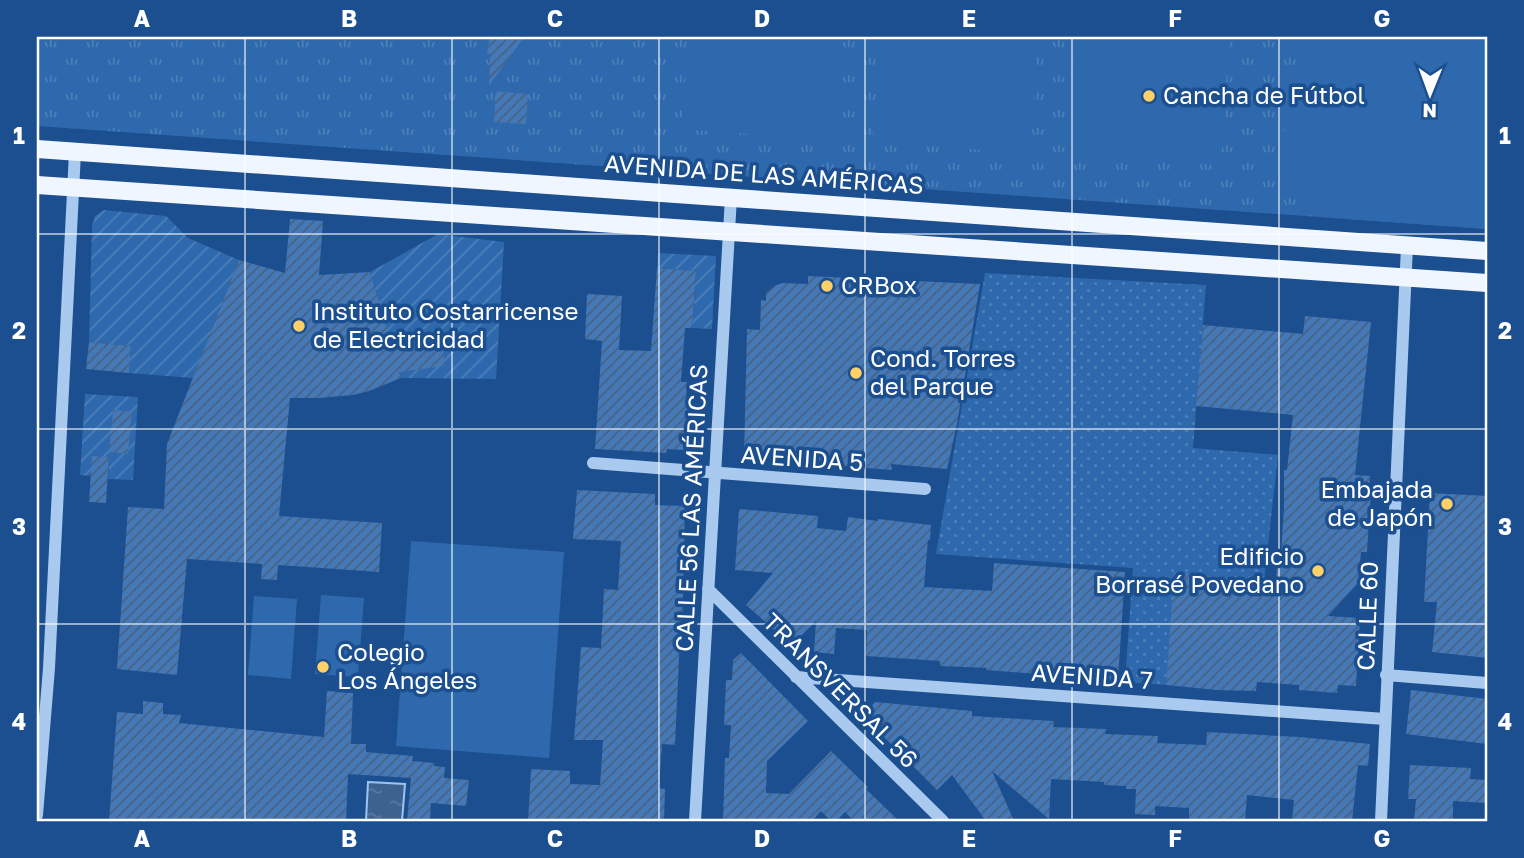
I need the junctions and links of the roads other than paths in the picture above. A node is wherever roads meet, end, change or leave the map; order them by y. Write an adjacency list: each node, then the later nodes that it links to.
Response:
1 (37, 149): 2 (main road, AVENIDA DE LAS AMÉRICAS)
2 (75, 152): 4 (street); 5 (main road, AVENIDA DE LAS AMÉRICAS)
3 (37, 185): 4 (main road)
4 (74, 188): 6 (main road); 19 (street)
5 (731, 197): 6 (street, CALLE 56 LAS AMÉRICAS); 7 (main road, AVENIDA DE LAS AMÉRICAS)
6 (728, 231): 9 (main road); 12 (street, CALLE 56 LAS AMÉRICAS)
7 (1406, 246): 8 (main road, AVENIDA DE LAS AMÉRICAS); 9 (street, CALLE 60)
8 (1487, 251)
9 (1405, 278): 10 (main road); 15 (street, CALLE 60)
10 (1487, 283)
11 (593, 463): 12 (street, AVENIDA 5)
12 (715, 473): 13 (street, AVENIDA 5); 14 (street, CALLE 56 LAS AMÉRICAS)
13 (925, 489)
14 (708, 589): 16 (street, TRANSVERSAL 56); 21 (street, CALLE 56 LAS AMÉRICAS)
15 (1386, 675): 17 (street); 18 (street, CALLE 60)
16 (796, 677): 18 (street, AVENIDA 7); 22 (street, TRANSVERSAL 56)
17 (1487, 683)
18 (1385, 719): 23 (street, CALLE 60)
19 (40, 741): 20 (street)
20 (37, 815)
21 (695, 821)
22 (943, 821)
23 (1381, 821)

